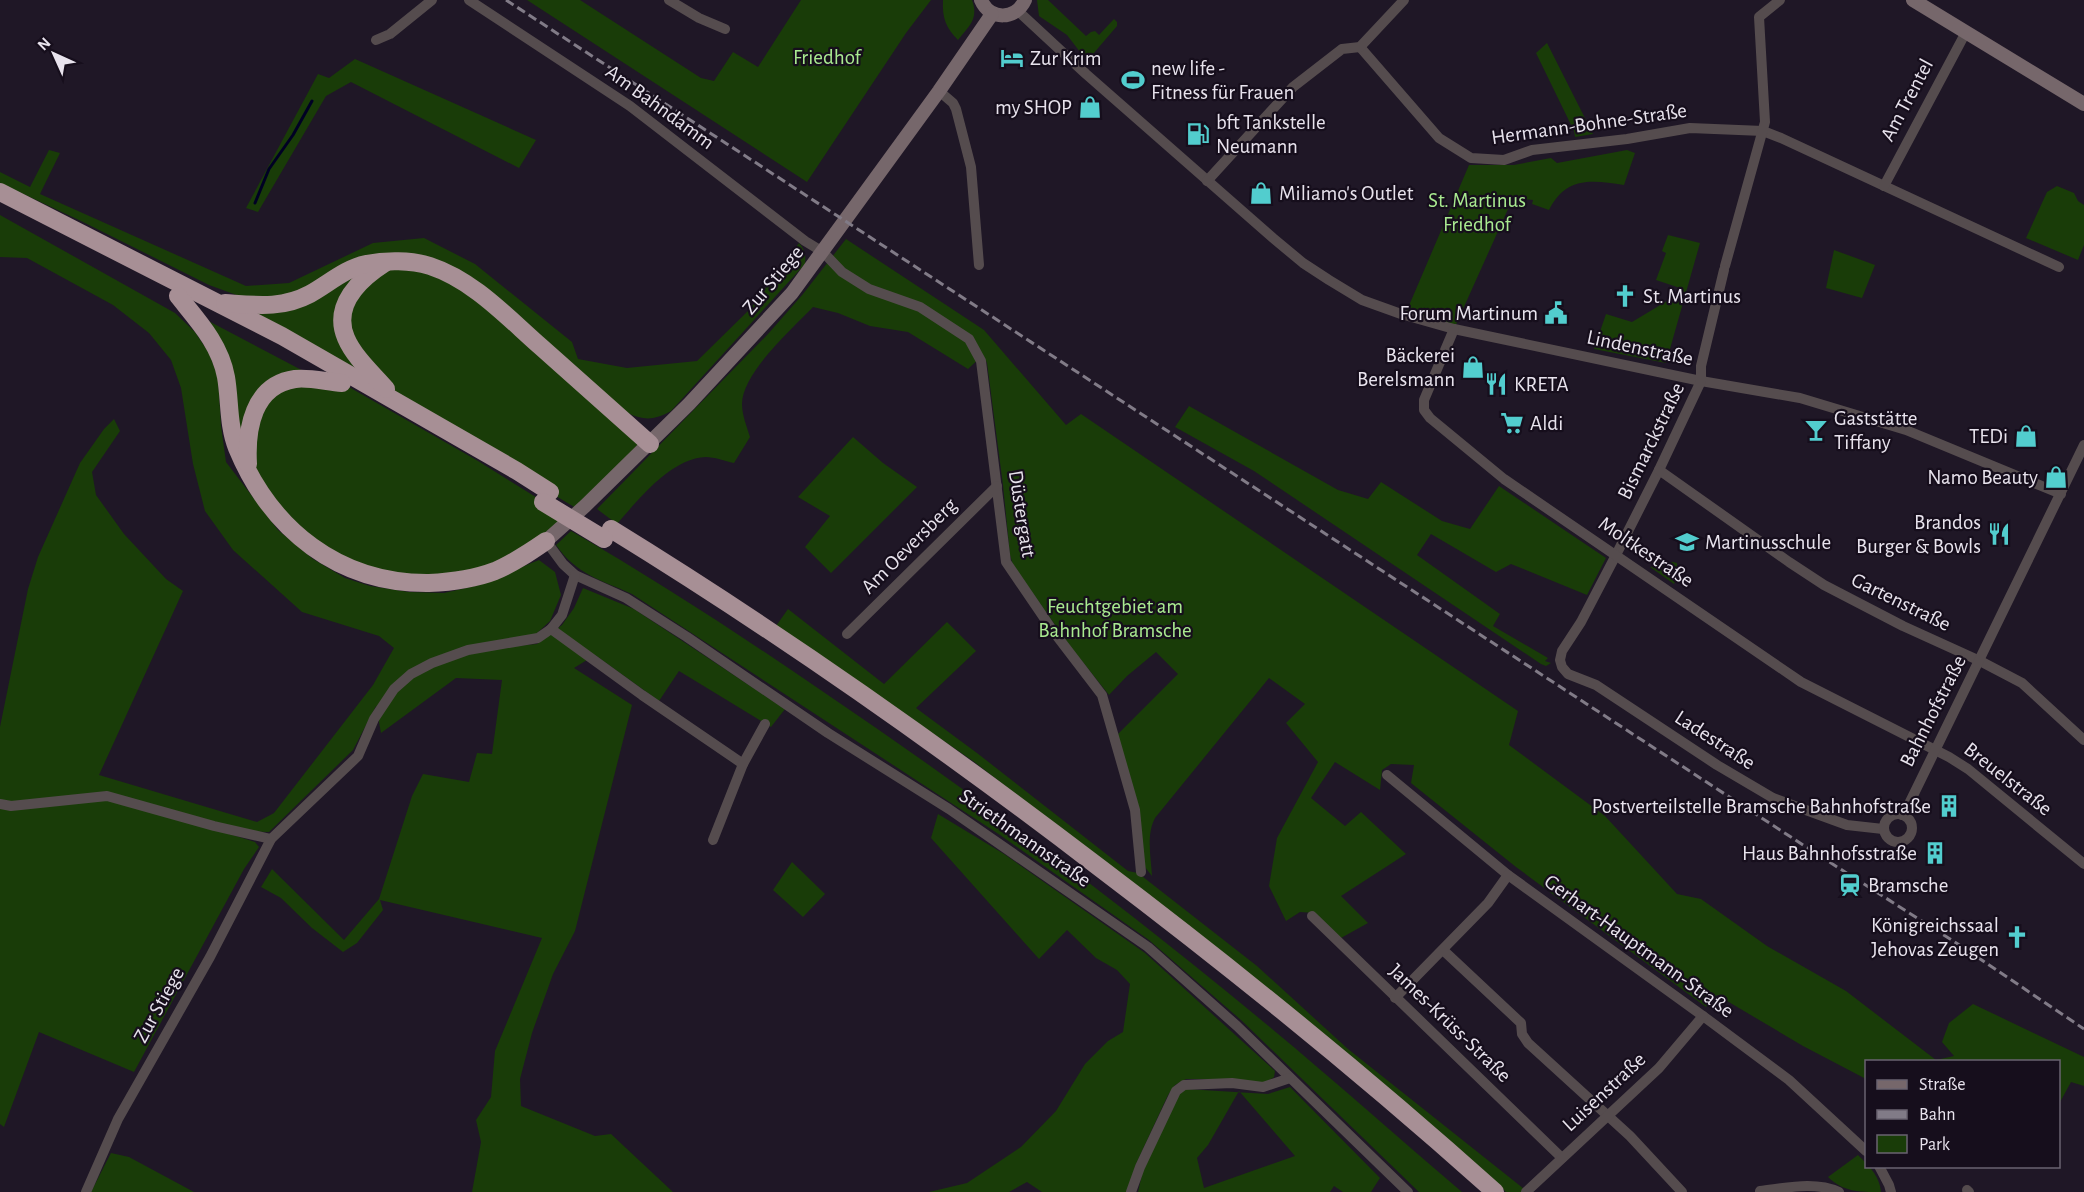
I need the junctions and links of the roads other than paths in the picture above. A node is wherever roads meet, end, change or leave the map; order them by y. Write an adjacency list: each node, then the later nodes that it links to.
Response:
1 (432, 0): 12 (street)
2 (469, 0): 21 (street, Am Bahndamm)
3 (669, 0): 10 (street)
4 (981, 0): 9 (street)
5 (1404, 0): 13 (street)
6 (1780, 0): 16 (street)
7 (1913, 0): 11 (street)
8 (1022, 5): 9 (street); 17 (street, Lindenstraße)
9 (992, 14): 14 (street, Zur Stiege)
10 (724, 29)
11 (1966, 32): 15 (street); 18 (street, Am Trentel)
12 (376, 40)
13 (1360, 47): 16 (street, Hermann-Bohne-Straße); 17 (street)
14 (939, 92): 21 (street, Zur Stiege); 23 (street)
15 (2084, 104)
16 (1763, 131): 18 (street, Hermann-Bohne-Straße); 28 (street, Bismarckstraße)
17 (1207, 181): 27 (street, Lindenstraße)
18 (1884, 186): 24 (street, Hermann-Bohne-Straße)
19 (0, 192): 26 (highway)
20 (0, 206): 25 (highway)
21 (823, 252): 31 (street, Zur Stiege); 35 (street, Düstergatt)
22 (387, 262): 26 (highway); 30 (highway); 31 (highway)
23 (979, 265)
24 (2059, 267)
25 (178, 296): 29 (highway); 33 (highway)
26 (216, 302): 30 (highway)
27 (1454, 329): 28 (street, Lindenstraße); 40 (street, Moltkestraße)
28 (1701, 381): 34 (street, Bismarckstraße); 36 (street, Lindenstraße)
29 (342, 383): 33 (highway); 37 (highway)
30 (395, 400): 37 (highway)
31 (650, 444): 39 (street, Zur Stiege)
32 (2084, 445): 36 (street, Bahnhofstraße)
33 (248, 468): 39 (highway)
34 (1659, 470): 40 (street, Bismarckstraße); 45 (street, Gartenstraße)
35 (997, 486): 43 (street, Am Oeversberg); 57 (street, Düstergatt)
36 (2061, 494): 45 (street, Bahnhofstraße)
37 (547, 497): 38 (highway)
38 (608, 534): 73 (highway); 74 (highway)
39 (546, 541): 41 (street, Striethmannstraße)
40 (1616, 555): 44 (street, Bismarckstraße); 48 (street, Moltkestraße)
41 (575, 575): 42 (street); 63 (street, Striethmannstraße)
42 (551, 629): 49 (street); 54 (street, Zur Stiege)
43 (847, 634)
44 (1567, 644): 53 (street, Ladestraße)
45 (1980, 661): 47 (street, Gartenstraße); 48 (street, Bahnhofstraße)
46 (765, 724): 49 (street)
47 (2084, 740)
48 (1934, 750): 52 (street, Bahnhofstraße); 56 (street, Breuelstraße)
49 (743, 764): 55 (street)
50 (1387, 775): 58 (street, Gerhart-Hauptmann-Straße)
51 (0, 804): 54 (street)
52 (1902, 814): 53 (street); 53 (street)
53 (1883, 829)
54 (271, 839): 70 (street, Zur Stiege)
55 (713, 840)
56 (2084, 864)
57 (1141, 872)
58 (1508, 875): 60 (street); 62 (street, Gerhart-Hauptmann-Straße)
59 (1312, 916): 61 (street, James-Krüss-Straße)
60 (1443, 950): 61 (street); 64 (street)
61 (1395, 998): 66 (street, James-Krüss-Straße)
62 (1703, 1016): 64 (street, Luisenstraße); 65 (street, Gerhart-Hauptmann-Straße)
63 (1290, 1078): 71 (street); 72 (street, Striethmannstraße)
64 (1607, 1116): 66 (street, Luisenstraße); 75 (street)
65 (1865, 1150)
66 (1562, 1158): 68 (street, Luisenstraße)
67 (1880, 1168): 77 (street)
68 (1527, 1191)
69 (1760, 1191): 76 (street)
70 (86, 1192)
71 (1131, 1192)
72 (1408, 1192)
73 (1477, 1192)
74 (1495, 1192)
75 (1682, 1192)
76 (1839, 1192)
77 (1891, 1192)

